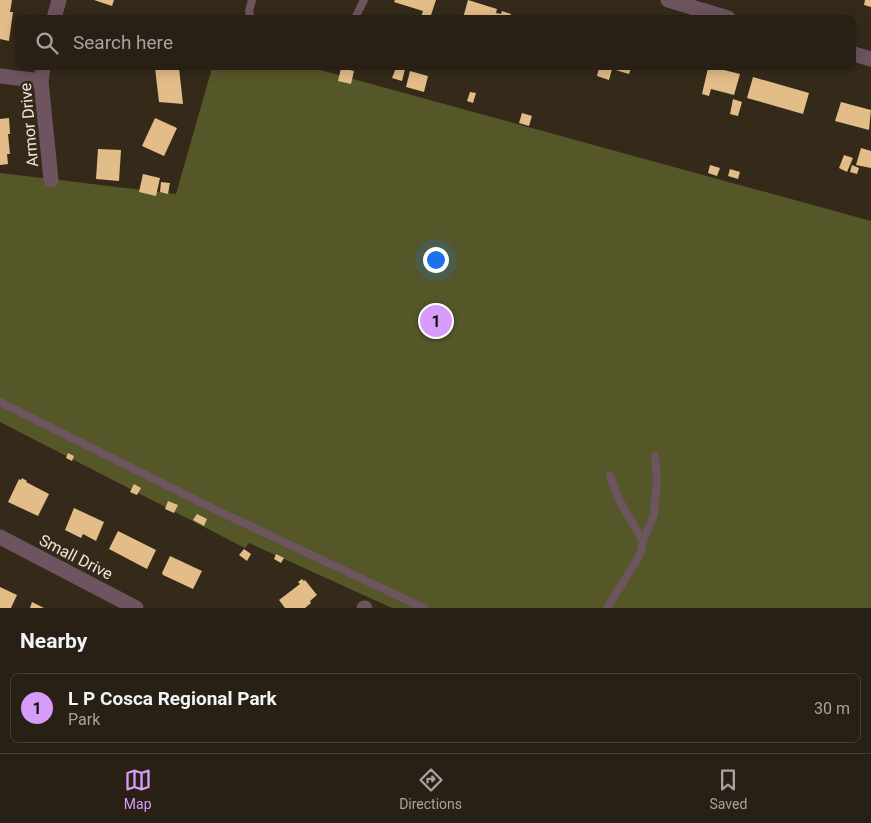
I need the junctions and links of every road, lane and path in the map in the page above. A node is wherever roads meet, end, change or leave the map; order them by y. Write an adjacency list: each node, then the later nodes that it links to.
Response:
1 (59, 0): 5 (street)
2 (252, 0): 6 (lane)
3 (364, 0): 7 (lane)
4 (668, 0): 8 (street)
5 (55, 15)
6 (250, 15)
7 (356, 15)
8 (718, 15)
9 (856, 55): 10 (street)
10 (871, 59)
11 (42, 74): 12 (street); 13 (street, Armor Drive)
12 (0, 76)
13 (51, 180)
14 (0, 402): 20 (lane)
15 (655, 456): 18 (lane)
16 (610, 475): 18 (lane)
17 (0, 537): 19 (street, Small Drive)
18 (644, 541): 21 (lane)
19 (136, 608)
20 (424, 608)
21 (607, 608)

